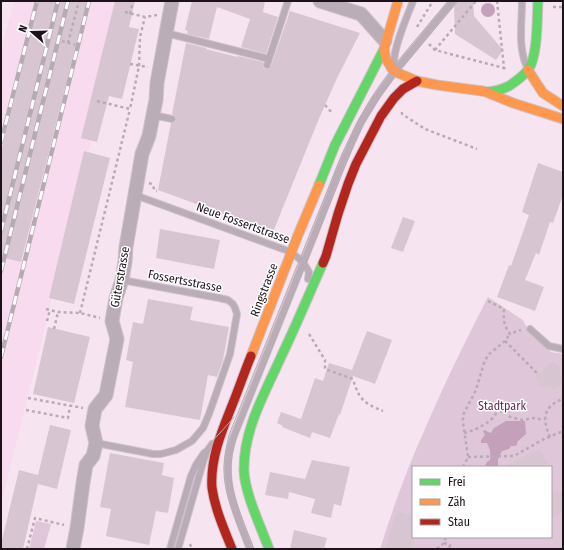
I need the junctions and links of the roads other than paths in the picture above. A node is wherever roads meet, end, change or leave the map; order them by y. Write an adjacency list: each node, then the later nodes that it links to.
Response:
1 (172, 1): 9 (street, Güterstrasse)
2 (288, 1): 9 (lane)
3 (320, 1): 10 (street)
4 (398, 1): 10 (main road, Ringstrasse)
5 (413, 1): 12 (lane)
6 (453, 1): 12 (lane)
7 (522, 1): 11 (lane)
8 (538, 1): 11 (main road)
9 (166, 33): 16 (street, Güterstrasse)
10 (384, 45): 12 (main road); 22 (main road, Ringstrasse)
11 (528, 70): 14 (main road); 15 (main road)
12 (395, 71): 13 (main road); 19 (lane)
13 (417, 81): 14 (main road); 20 (main road)
14 (486, 92): 18 (main road)
15 (563, 106)
16 (153, 115): 17 (lane); 21 (street, Güterstrasse)
17 (172, 119)
18 (563, 119)
19 (360, 124): 20 (lane); 23 (lane)
20 (356, 164): 25 (main road)
21 (135, 195): 22 (lane, Neue Fossertstrasse); 24 (street, Güterstrasse)
22 (291, 252): 23 (lane, Neue Fossertstrasse); 29 (main road, Ringstrasse)
23 (303, 262): 25 (lane); 28 (lane)
24 (122, 280): 30 (street, Güterstrasse); 30 (lane, Fossertsstrasse)
25 (307, 300): 37 (main road)
26 (530, 329): 27 (lane)
27 (561, 349)
28 (246, 403): 29 (lane); 36 (lane)
29 (221, 434): 31 (lane); 35 (main road, Ringstrasse)
30 (96, 443): 32 (street)
31 (207, 451): 33 (lane); 34 (lane)
32 (72, 549)
33 (170, 549)
34 (178, 549)
35 (232, 549)
36 (250, 549)
37 (269, 549)

